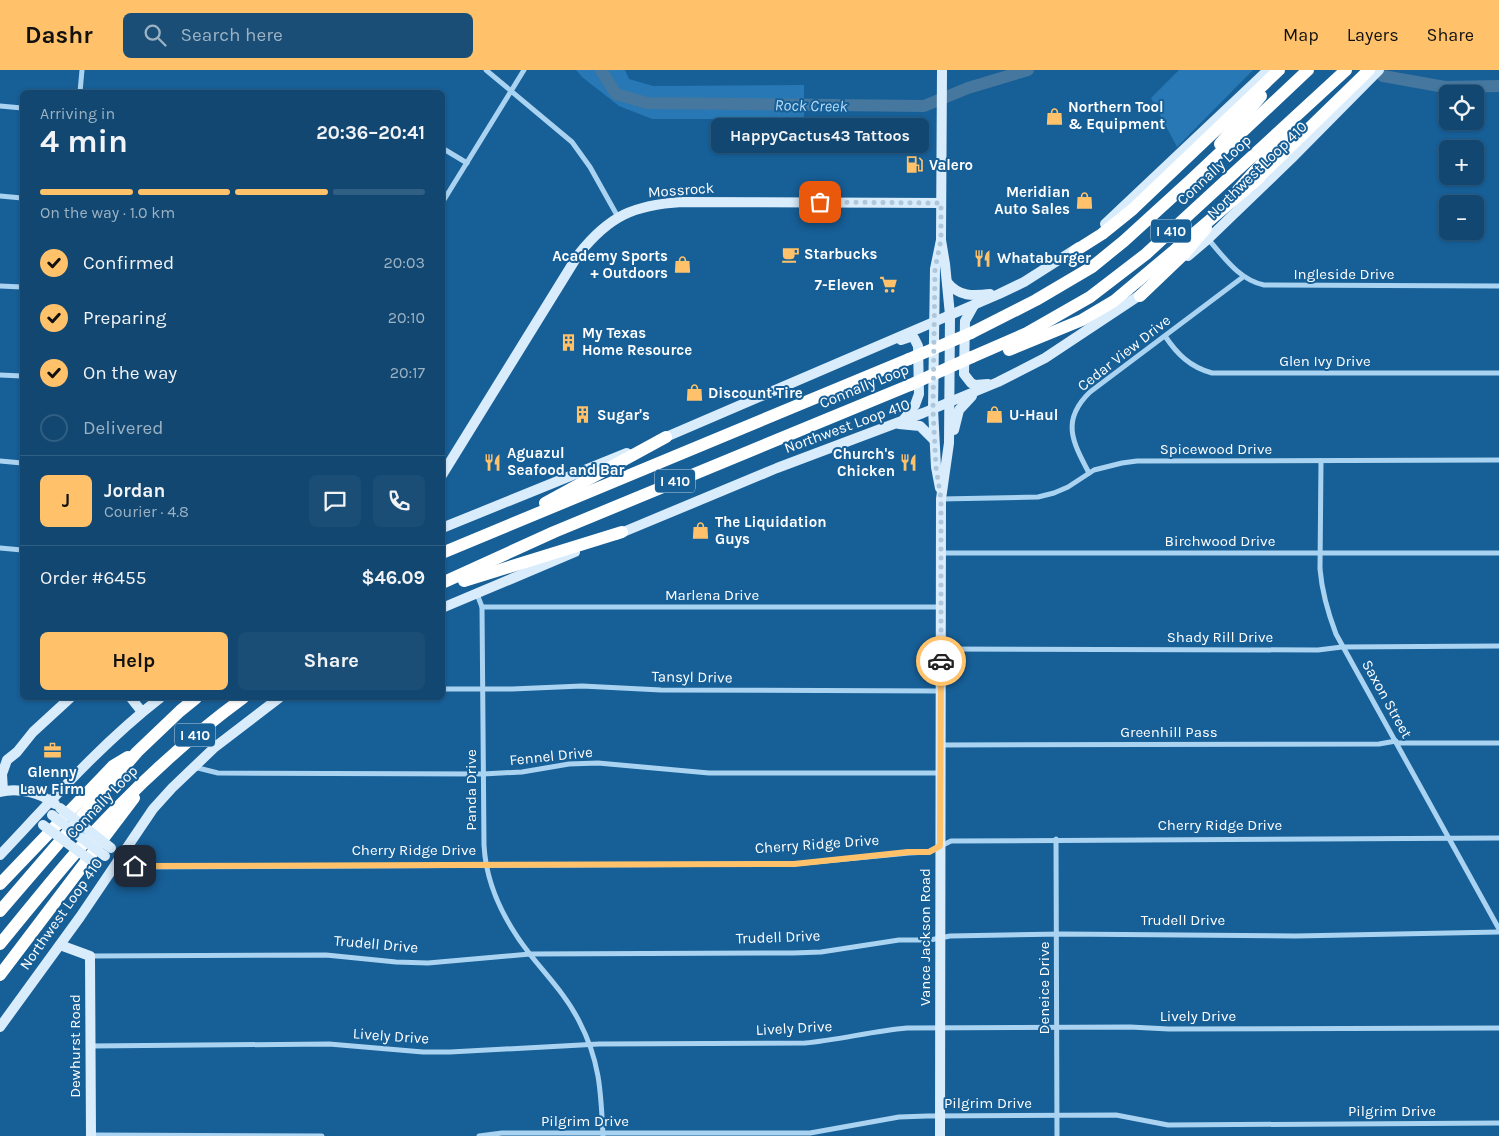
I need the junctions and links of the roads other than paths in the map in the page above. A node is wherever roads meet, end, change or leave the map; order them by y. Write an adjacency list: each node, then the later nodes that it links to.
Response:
1 (82, 70): 13 (street)
2 (486, 70): 14 (street)
3 (524, 70): 14 (street)
4 (1268, 70): 27 (main road)
5 (1278, 70): 27 (highway)
6 (1283, 70): 19 (highway)
7 (1308, 70): 19 (highway, Connally Loop / I 410)
8 (1346, 70): 12 (highway, Connally Loop / I 410)
9 (1369, 70): 40 (highway, bridge)
10 (1379, 70): 25 (main road, Northwest Loop 410)
11 (942, 73): 23 (main road, Vance Jackson Road)
12 (1330, 85): 34 (highway); 40 (highway, Connally Loop / I 410)
13 (80, 90)
14 (511, 90): 18 (street); 24 (street)
15 (0, 106): 16 (street)
16 (20, 108)
17 (445, 150): 18 (street)
18 (467, 163): 22 (street)
19 (1192, 179): 60 (highway, Connally Loop / I 410, bridge)
20 (0, 196): 21 (street)
21 (20, 198)
22 (445, 198)
23 (941, 203): 24 (main road, Mossrock); 26 (main road, Vance Jackson Road)
24 (618, 217): 56 (main road, Mossrock)
25 (1208, 239): 28 (street, Ingleside Drive); 34 (main road, Northwest Loop 410)
26 (941, 240): 29 (main road, Vance Jackson Road); 37 (main road, Vance Jackson Road)
27 (1075, 251): 33 (main road)
28 (1243, 277): 31 (street, Ingleside Drive); 38 (street, Cedar View Drive)
29 (947, 282): 33 (main road); 36 (main road, Vance Jackson Road)
30 (0, 286): 32 (street)
31 (1499, 286)
32 (20, 288)
33 (999, 294): 35 (main road)
34 (1140, 296): 44 (main road, Northwest Loop 410)
35 (974, 304): 36 (main road); 44 (main road)
36 (950, 315): 37 (main road); 46 (main road, Vance Jackson Road)
37 (934, 322): 39 (main road); 47 (main road, Vance Jackson Road)
38 (1164, 336): 41 (street, Glen Ivy Drive); 57 (street, Cedar View Drive)
39 (874, 348): 48 (main road); 49 (main road)
40 (972, 360): 68 (highway, Connally Loop / I 410, bridge)
41 (1499, 373)
42 (0, 374): 43 (street)
43 (20, 376)
44 (998, 382): 45 (main road, Northwest Loop 410)
45 (976, 393): 46 (main road, Northwest Loop 410); 51 (main road)
46 (949, 403): 47 (main road, Northwest Loop 410); 51 (main road, Vance Jackson Road)
47 (933, 410): 48 (main road, Northwest Loop 410); 50 (main road, Vance Jackson Road)
48 (898, 423): 50 (main road); 61 (main road, Northwest Loop 410)
49 (666, 437): 59 (main road); 60 (highway)
50 (934, 440): 58 (main road, Vance Jackson Road)
51 (949, 443): 58 (main road, Vance Jackson Road)
52 (1499, 460): 54 (street, Spicewood Drive)
53 (0, 461): 55 (street)
54 (1321, 461): 57 (street, Spicewood Drive); 66 (street, Saxon Street)
55 (20, 463)
56 (445, 470)
57 (1089, 473): 58 (street, Spicewood Drive)
58 (941, 499): 65 (main road, Vance Jackson Road)
59 (445, 527)
60 (498, 529): 64 (highway, Connally Loop / I 410)
61 (622, 532): 69 (highway); 70 (main road, Northwest Loop 410)
62 (0, 548): 63 (street)
63 (20, 550)
64 (445, 552)
65 (942, 553): 66 (street, Birchwood Drive); 73 (main road, Vance Jackson Road)
66 (1320, 553): 67 (street, Birchwood Drive); 75 (street, Saxon Street)
67 (1499, 553)
68 (445, 582)
69 (445, 587)
70 (477, 594): 71 (street, Panda Drive); 72 (main road, Northwest Loop 410)
71 (482, 606): 73 (street, Marlena Drive); 78 (street, Panda Drive)
72 (445, 607)
73 (941, 607): 76 (main road, Vance Jackson Road)
74 (1499, 646): 75 (street, Shady Rill Drive)
75 (1344, 648): 76 (street, Shady Rill Drive); 87 (street, Saxon Street)
76 (941, 649): 79 (main road, Vance Jackson Road)
77 (445, 689): 78 (street, Tansyl Drive)
78 (483, 689): 79 (street, Tansyl Drive); 95 (street, Panda Drive)
79 (941, 691): 89 (main road, Vance Jackson Road)
80 (68, 700): 90 (main road)
81 (133, 700): 86 (main road)
82 (157, 700): 86 (main road)
83 (194, 700): 91 (highway, Connally Loop / I 410)
84 (240, 700): 96 (highway, Connally Loop / I 410)
85 (276, 700): 93 (main road, Northwest Loop 410)
86 (142, 712): 98 (main road)
87 (1396, 742): 88 (street, Greenhill Pass); 89 (street, Greenhill Pass); 100 (street, Saxon Street)
88 (1499, 743)
89 (941, 745): 94 (main road, Vance Jackson Road)
90 (17, 752): 92 (main road); 97 (main road)
91 (137, 752): 108 (highway); 110 (highway, Connally Loop / I 410)
92 (3, 758): 97 (main road)
93 (194, 767): 95 (street, Fennel Drive); 105 (main road, Northwest Loop 410)
94 (941, 773): 95 (street, Fennel Drive); 103 (main road, Vance Jackson Road)
95 (483, 774): 106 (street, Panda Drive)
96 (149, 776): 114 (highway, Connally Loop / I 410); 118 (highway)
97 (4, 791): 98 (main road, Cherry Ridge Drive)
98 (47, 804): 99 (main road); 105 (main road, Cherry Ridge Drive, bridge)
99 (24, 829): 104 (main road); 109 (main road, bridge)
100 (1450, 838): 101 (street, Cherry Ridge Drive); 102 (street, Cherry Ridge Drive); 111 (street, Saxon Street)
101 (1499, 838)
102 (1056, 839): 103 (street, Cherry Ridge Drive); 112 (street, Deneice Drive)
103 (940, 846): 106 (street, Cherry Ridge Drive); 113 (main road, Vance Jackson Road)
104 (0, 855)
105 (118, 859): 107 (street, Cherry Ridge Drive); 107 (street, Cherry Ridge Drive); 109 (main road, Northwest Loop 410)
106 (486, 864): 107 (street, Cherry Ridge Drive); 116 (street, Panda Drive)
107 (135, 866)
108 (0, 884)
109 (98, 890): 115 (main road, Northwest Loop 410)
110 (0, 912)
111 (1499, 931): 112 (street, Trudell Drive)
112 (1056, 934): 113 (street, Trudell Drive); 121 (street, Deneice Drive)
113 (940, 938): 116 (street, Trudell Drive); 120 (main road, Vance Jackson Road)
114 (0, 944)
115 (60, 945): 117 (main road, Trudell Drive); 119 (main road, Northwest Loop 410)
116 (530, 954): 117 (street, Trudell Drive); 123 (street, Panda Drive)
117 (90, 956): 124 (main road, Dewhurst Road)
118 (0, 975)
119 (0, 1027)
120 (940, 1027): 121 (street, Lively Drive); 123 (street, Lively Drive); 126 (main road, Vance Jackson Road)
121 (1056, 1027): 122 (street, Lively Drive); 125 (street, Deneice Drive)
122 (1499, 1028)
123 (589, 1044): 124 (street, Lively Drive); 128 (street, Panda Drive)
124 (90, 1046): 129 (main road, Dewhurst Road)
125 (1057, 1115): 126 (street, Pilgrim Drive); 127 (street, Pilgrim Drive); 133 (street, Deneice Drive)
126 (940, 1116): 128 (street, Pilgrim Drive); 132 (main road, Vance Jackson Road)
127 (1499, 1123)
128 (603, 1135): 131 (street, Pilgrim Drive)
129 (91, 1136): 130 (street)
130 (322, 1136)
131 (478, 1136)
132 (940, 1136)
133 (1057, 1136)

